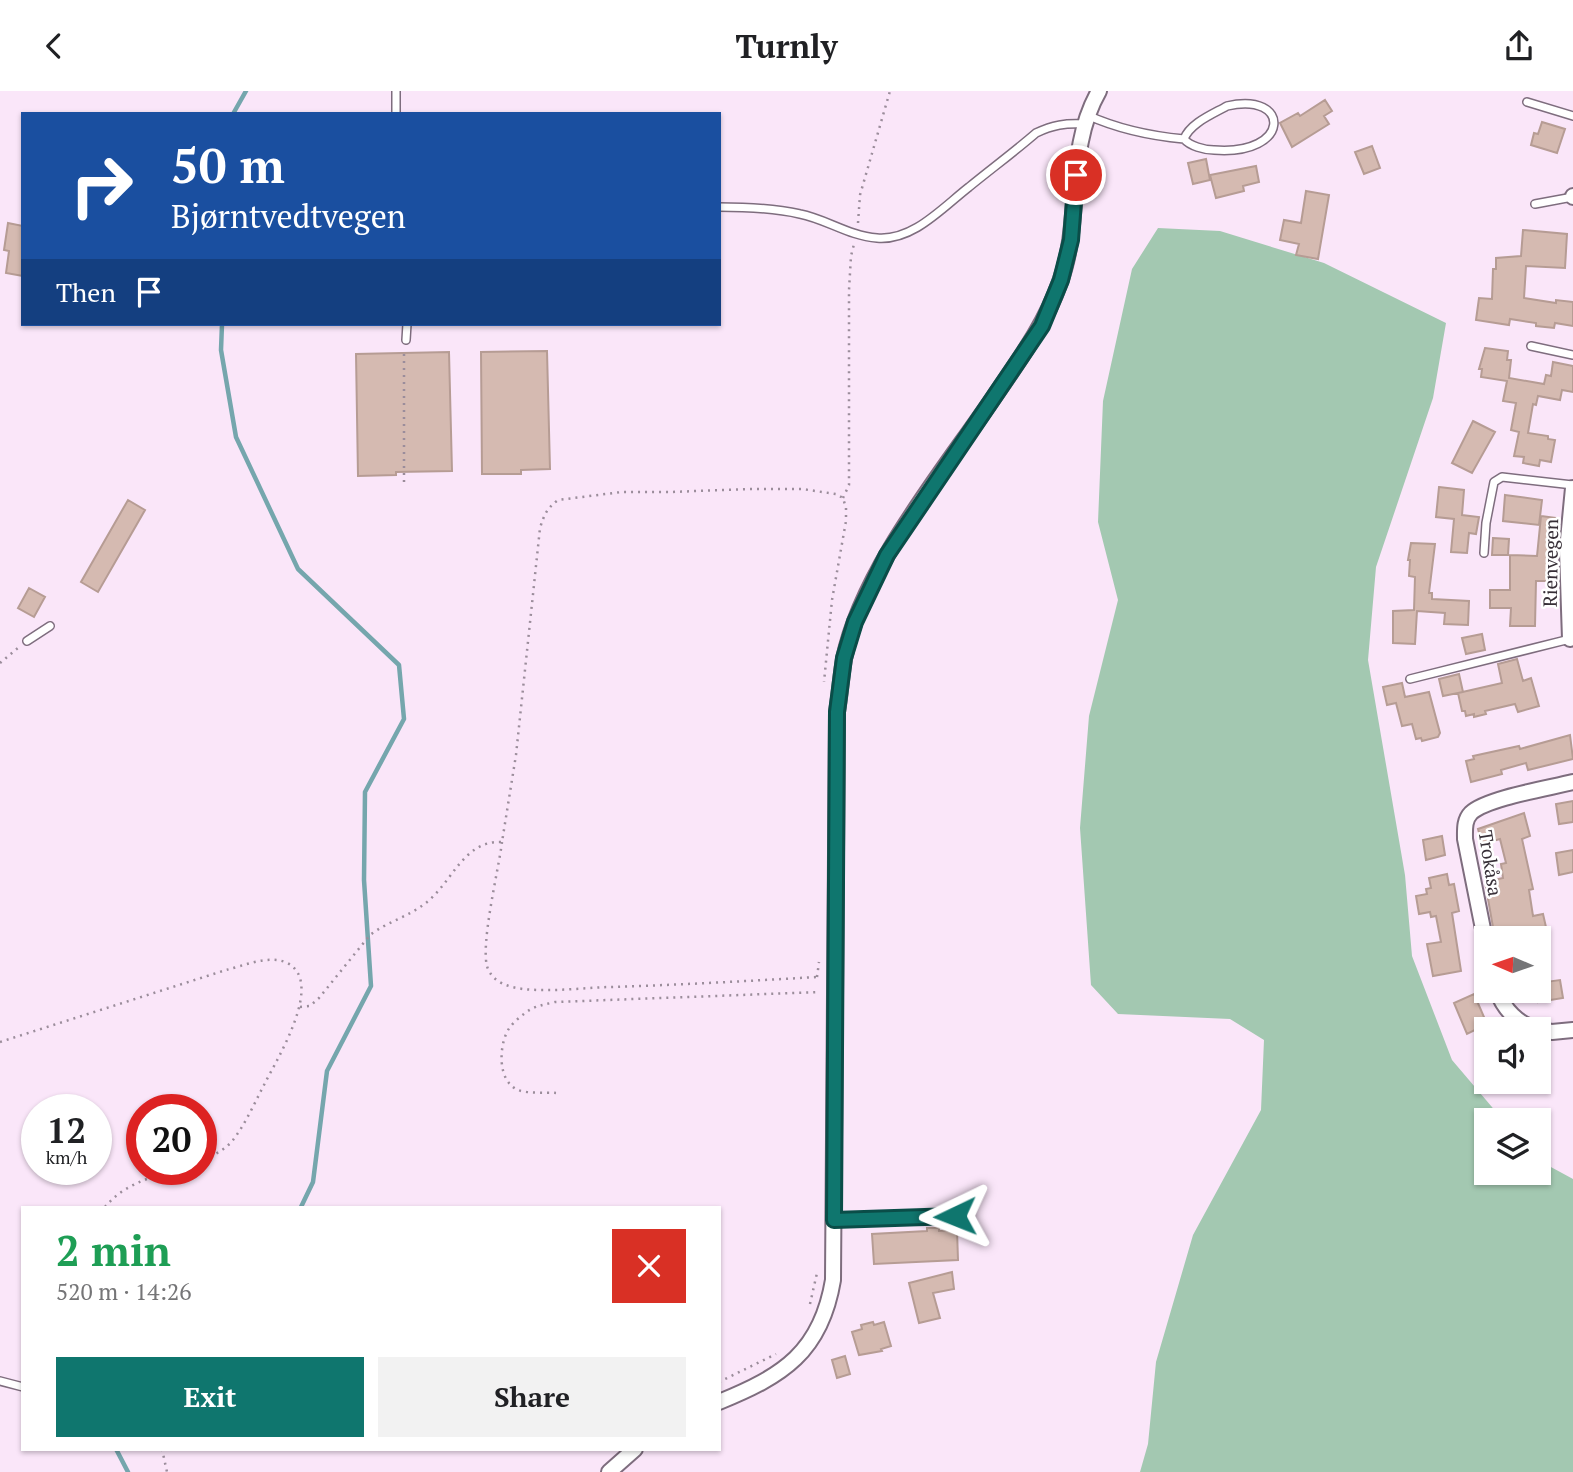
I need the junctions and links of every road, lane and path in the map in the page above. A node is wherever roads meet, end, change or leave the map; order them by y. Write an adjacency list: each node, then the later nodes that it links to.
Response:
1 (396, 91): 5 (lane)
2 (890, 91): 12 (path)
3 (1099, 91): 7 (street)
4 (1527, 102): 6 (lane)
5 (396, 112)
6 (1573, 116)
7 (1085, 120): 8 (lane); 12 (lane); 32 (street)
8 (1184, 139): 8 (lane)
9 (1573, 197): 10 (lane)
10 (1535, 204)
11 (721, 207): 12 (lane)
12 (857, 235): 19 (path)
13 (407, 326): 14 (lane)
14 (407, 340): 17 (path)
15 (1531, 346): 16 (lane)
16 (1573, 355)
17 (404, 482)
18 (1573, 486): 20 (lane); 22 (street, Rienvegen)
19 (843, 498): 26 (path); 28 (path)
20 (1484, 553)
21 (50, 626): 23 (lane)
22 (1570, 639): 25 (lane)
23 (27, 641): 24 (path)
24 (0, 663)
25 (1410, 679)
26 (824, 683)
27 (1573, 782): 29 (street, Trokåsa)
28 (502, 842): 31 (path); 34 (path)
29 (1482, 926)
30 (819, 963): 31 (path)
31 (817, 977): 32 (path)
32 (837, 991): 39 (path); 44 (street)
33 (1502, 1003): 35 (street)
34 (300, 1007): 38 (path); 40 (path)
35 (1513, 1017)
36 (1573, 1030): 37 (street)
37 (1551, 1031)
38 (0, 1042)
39 (556, 1093)
40 (217, 1152)
41 (132, 1185): 42 (path)
42 (106, 1206)
43 (955, 1216): 44 (lane)
44 (834, 1220): 51 (street)
45 (817, 1268): 46 (path)
46 (810, 1305)
47 (778, 1353): 49 (path)
48 (0, 1381): 50 (lane)
49 (721, 1381)
50 (21, 1386)
51 (721, 1401)
52 (162, 1451): 54 (path)
53 (633, 1451): 55 (street)
54 (167, 1472)
55 (609, 1472)

